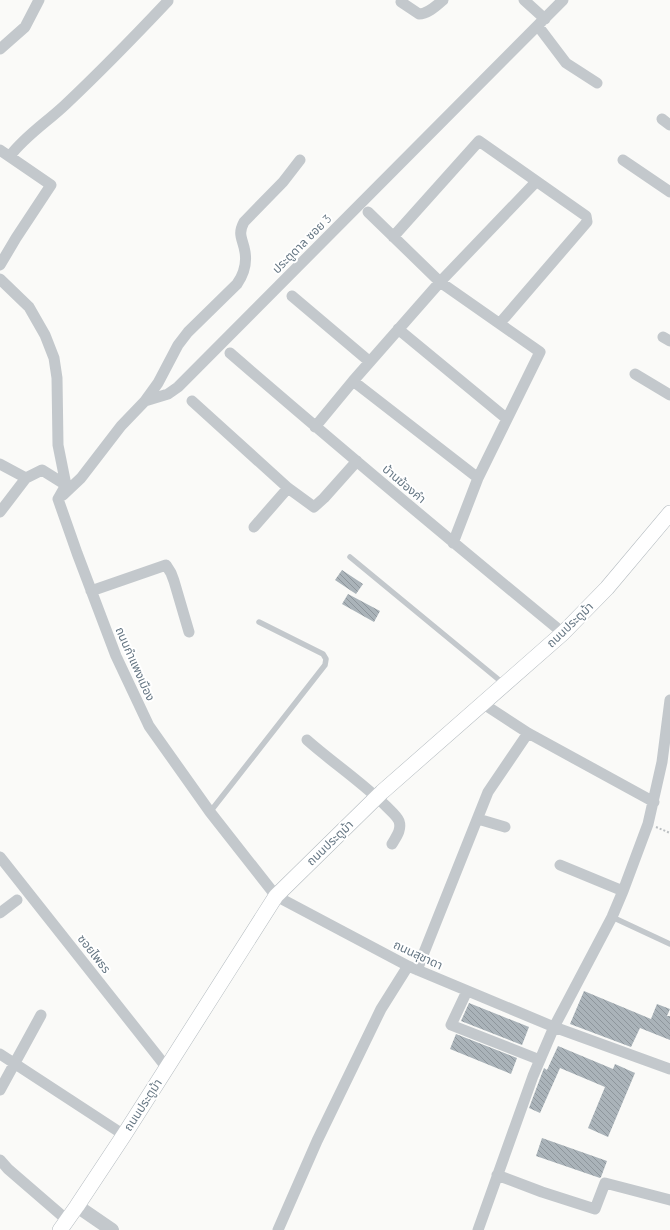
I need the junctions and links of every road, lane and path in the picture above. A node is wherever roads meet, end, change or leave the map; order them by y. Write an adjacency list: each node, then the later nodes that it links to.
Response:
1 (39, 0): 8 (street)
2 (167, 0): 10 (street)
3 (443, 0): 6 (street)
4 (524, 0): 7 (street)
5 (563, 0): 7 (street, ประตูดาล ซอย 3)
6 (401, 2)
7 (541, 22): 9 (street); 28 (street, ประตูดาล ซอย 3)
8 (0, 49)
9 (597, 83)
10 (5, 153): 17 (street)
11 (300, 160): 28 (street)
12 (623, 160): 14 (street)
13 (533, 185): 19 (street)
14 (670, 192)
15 (368, 212): 16 (street)
16 (393, 237): 19 (street); 21 (street)
17 (0, 265)
18 (0, 279): 36 (street)
19 (440, 282): 21 (street); 22 (street)
20 (292, 296): 24 (street)
21 (500, 324): 30 (street)
22 (398, 329): 24 (street); 30 (street)
23 (230, 353): 31 (street, บ้านฆ้องคำ)
24 (370, 362): 26 (street)
25 (635, 374): 27 (street)
26 (353, 381): 31 (street); 35 (street)
27 (670, 395)
28 (145, 401): 38 (street, ประตูดาล ซอย 3)
29 (192, 401): 37 (street)
30 (507, 419): 35 (street)
31 (315, 427): 32 (street, บ้านฆ้องคำ)
32 (357, 461): 37 (street); 42 (street, บ้านฆ้องคำ)
33 (0, 464): 34 (street)
34 (26, 478): 36 (street); 39 (street)
35 (478, 478): 42 (street)
36 (66, 485): 38 (street)
37 (288, 488): 41 (street)
38 (58, 499): 44 (street, ถนนกำแพงเมือง)
39 (0, 512)
40 (670, 513): 47 (main road, ถนนประตูม้า)
41 (254, 527)
42 (452, 543): 47 (street, บ้านฆ้องคำ)
43 (350, 557): 48 (lane)
44 (91, 591): 46 (street); 57 (street, ถนนกำแพงเมือง)
45 (259, 622): 57 (lane)
46 (190, 632)
47 (563, 633): 48 (main road, ถนนประตูม้า)
48 (504, 684): 49 (main road, ถนนประตูม้า)
49 (482, 703): 51 (street); 55 (main road, ถนนประตูม้า)
50 (670, 704): 54 (street)
51 (528, 733): 56 (street); 58 (street)
52 (307, 740): 55 (street)
53 (670, 745): 54 (street)
54 (667, 758): 56 (street)
55 (377, 797): 62 (street); 66 (main road, ถนนประตูม้า)
56 (654, 802): 65 (street)
57 (210, 812): 66 (street, ถนนกำแพงเมือง)
58 (478, 819): 59 (street); 71 (street)
59 (505, 826)
60 (662, 830): 61 (path)
61 (670, 833)
62 (392, 844)
63 (0, 857): 78 (street, ซอยไพธร)
64 (560, 865): 65 (street)
65 (623, 891): 69 (street)
66 (276, 896): 71 (street, ถนนสุชาดา); 78 (main road, ถนนประตูม้า)
67 (17, 900): 68 (street)
68 (0, 914)
69 (612, 917): 70 (lane); 74 (street)
70 (670, 944)
71 (412, 968): 72 (street, ถนนสุชาดา); 88 (street)
72 (467, 991): 74 (street, ถนนสุชาดา); 76 (street)
73 (41, 1015): 77 (street)
74 (554, 1027): 76 (street); 79 (street, ถนนสุชาดา)
75 (0, 1054): 77 (street)
76 (540, 1060): 83 (street)
77 (14, 1064): 80 (street); 81 (street)
78 (167, 1068): 81 (main road, ถนนประตูม้า)
79 (670, 1069)
80 (0, 1090)
81 (124, 1135): 85 (main road, ถนนประตูม้า)
82 (0, 1160): 86 (street)
83 (497, 1175): 84 (street); 89 (street)
84 (670, 1200)
85 (77, 1206): 86 (main road, ถนนประตูม้า); 87 (street)
86 (63, 1225)
87 (112, 1230)
88 (278, 1230)
89 (478, 1230)

